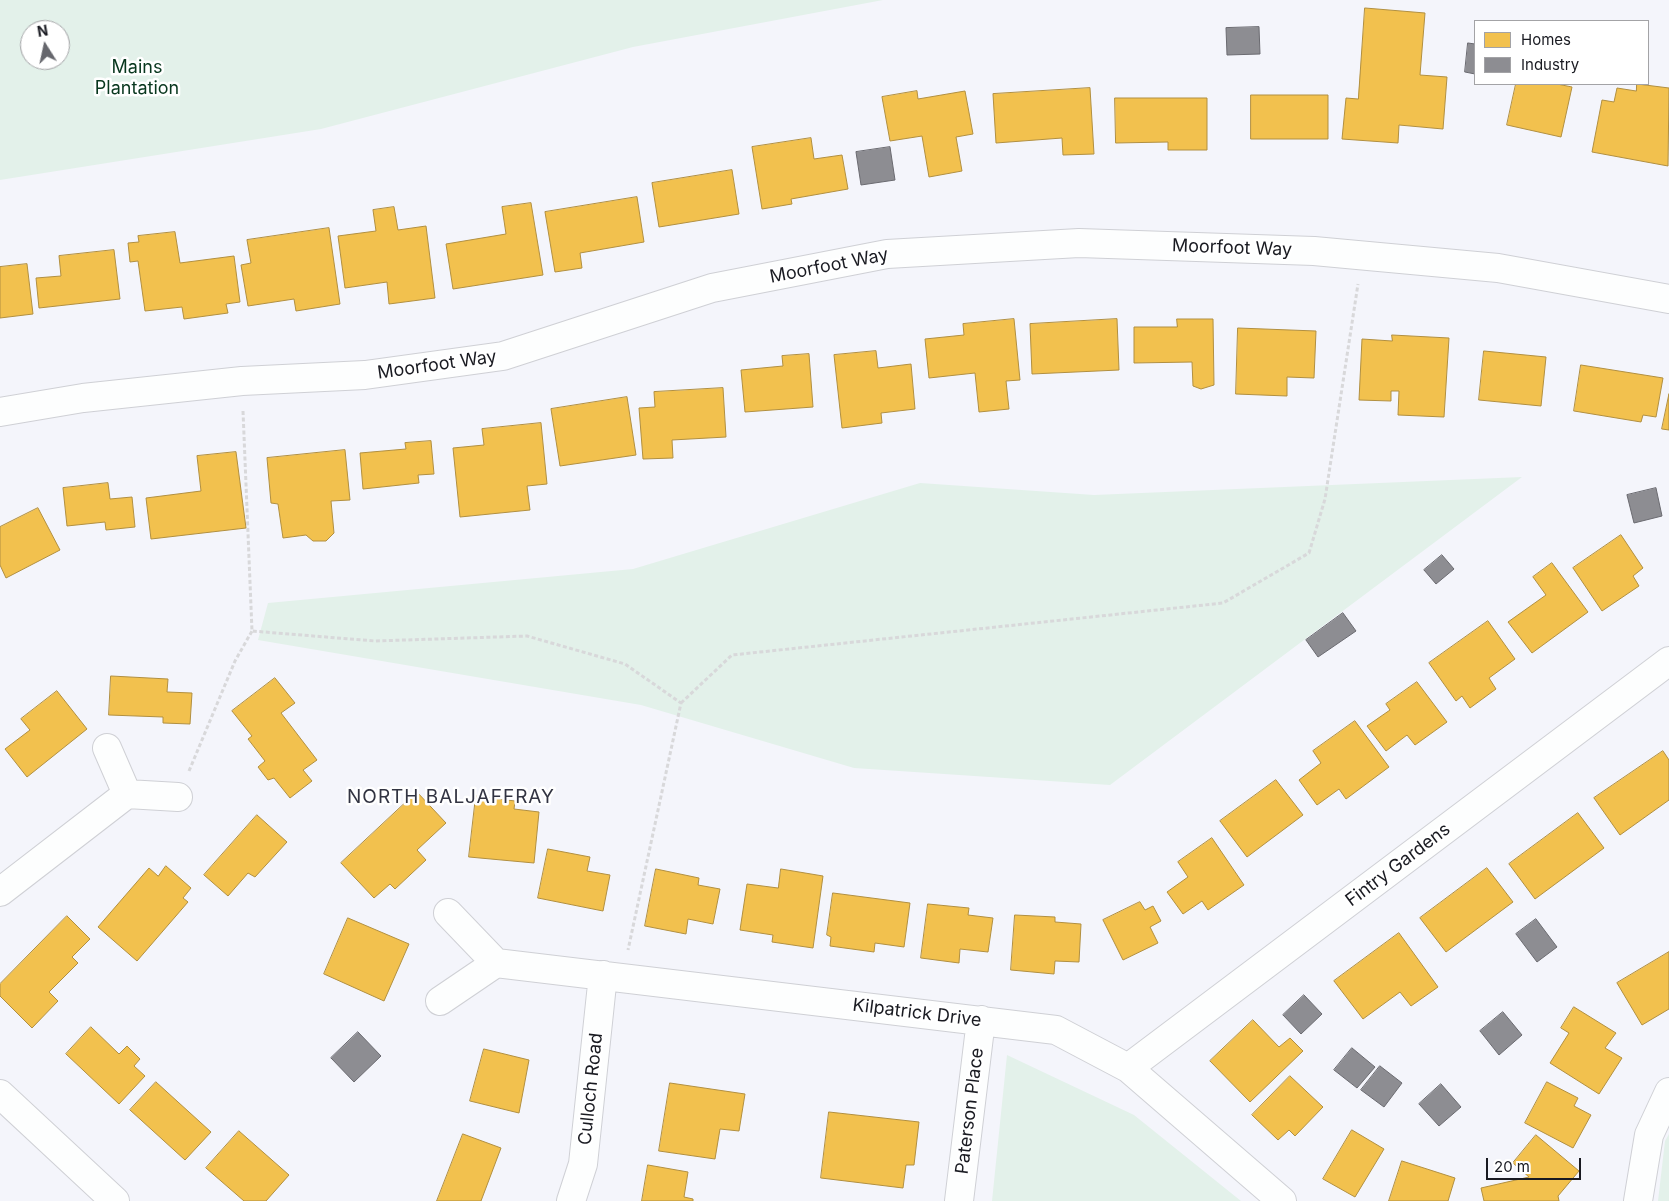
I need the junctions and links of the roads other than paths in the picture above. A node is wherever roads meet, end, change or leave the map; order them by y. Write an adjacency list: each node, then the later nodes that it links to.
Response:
1 (1669, 299): 2 (street, Moorfoot Way)
2 (0, 412)
3 (1669, 661): 13 (street, Fintry Gardens)
4 (107, 748): 5 (street)
5 (127, 794): 6 (street); 7 (street)
6 (178, 797)
7 (0, 892)
8 (448, 913): 9 (street)
9 (496, 962): 10 (street, Kilpatrick Drive); 11 (street)
10 (613, 976): 12 (street, Kilpatrick Drive); 17 (street, Culloch Road)
11 (440, 1001)
12 (981, 1020): 13 (street, Kilpatrick Drive); 18 (street, Paterson Place)
13 (1128, 1068): 19 (street, Kilpatrick Drive)
14 (1669, 1092): 20 (street)
15 (3, 1103): 16 (street)
16 (115, 1201)
17 (570, 1201)
18 (959, 1201)
19 (1282, 1201)
20 (1638, 1201)

